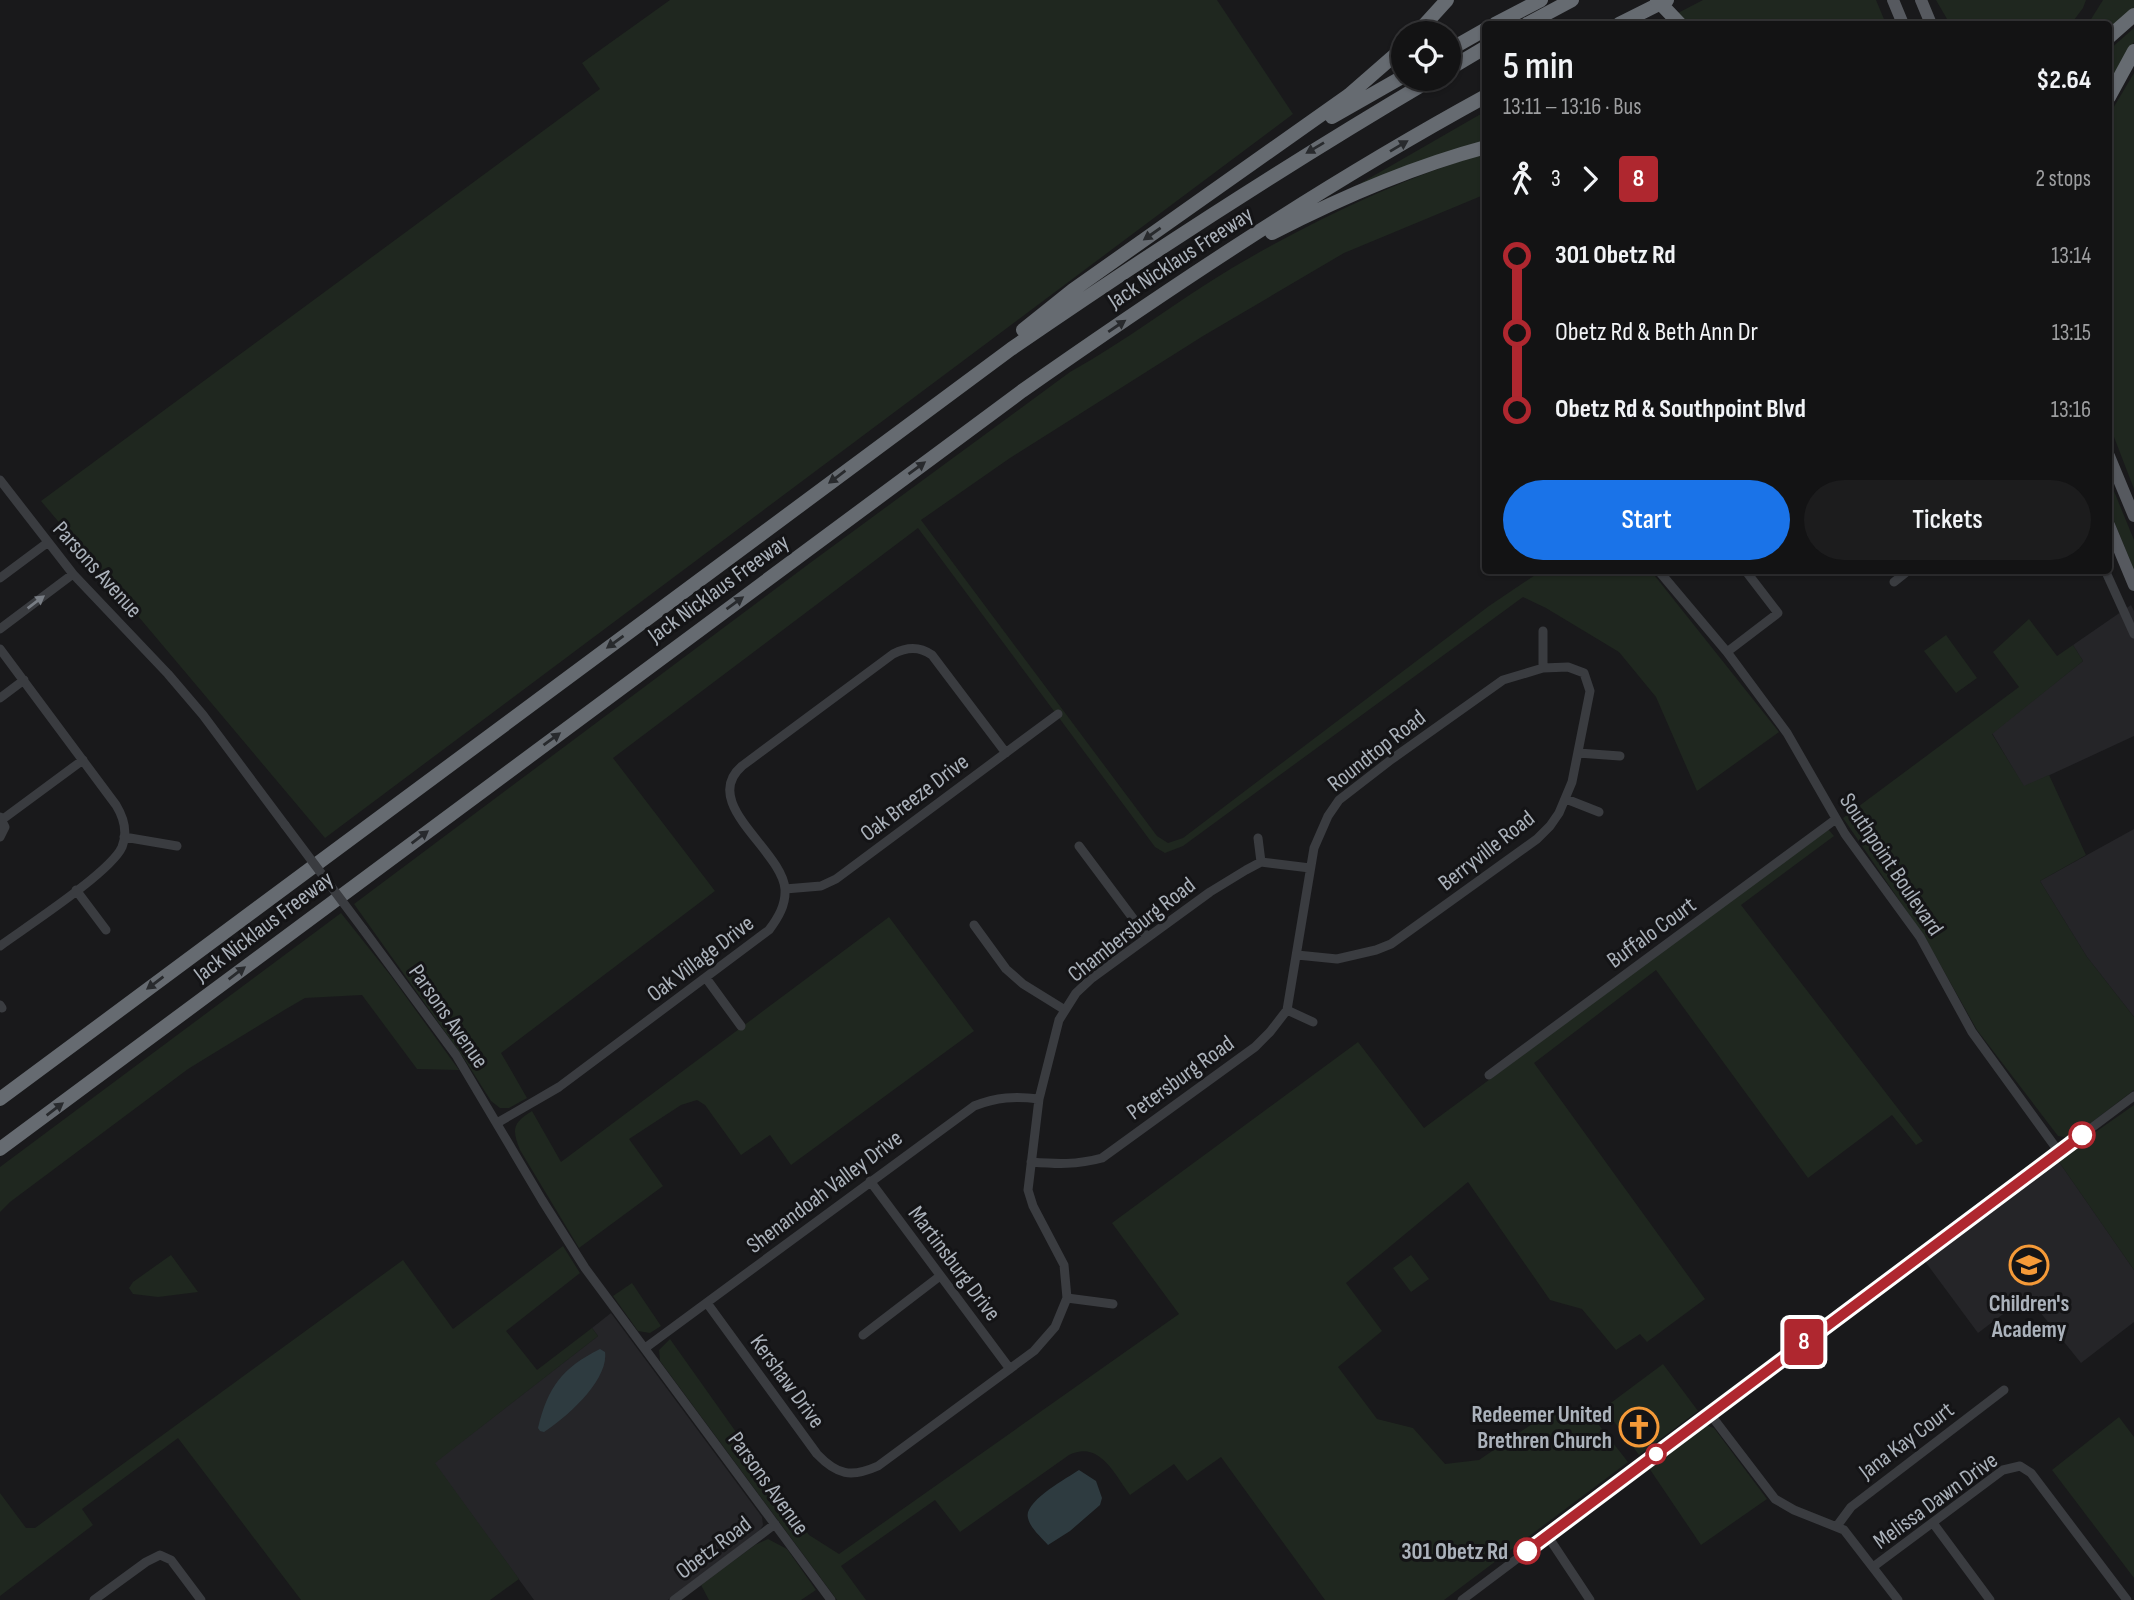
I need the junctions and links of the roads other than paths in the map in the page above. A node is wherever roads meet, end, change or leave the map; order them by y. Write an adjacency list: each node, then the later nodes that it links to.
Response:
1 (1447, 0): 9 (highway)
2 (1541, 0): 10 (highway)
3 (1572, 0): 11 (highway)
4 (1657, 0): 13 (highway, bridge)
5 (1667, 0): 12 (highway)
6 (1893, 0): 14 (main road)
7 (1921, 0): 15 (main road)
8 (2134, 15): 17 (highway)
9 (1428, 21)
10 (1500, 21)
11 (1533, 21)
12 (1625, 21)
13 (1677, 21)
14 (1902, 21)
15 (1930, 21)
16 (1482, 31): 18 (highway)
17 (2112, 34)
18 (1461, 43)
19 (1482, 49): 22 (highway)
20 (2134, 51): 25 (highway)
21 (1391, 58): 28 (highway)
22 (1461, 62)
23 (1391, 83): 28 (highway)
24 (1412, 91): 30 (highway, Jack Nicklaus Freeway, one-way to 30)
25 (2112, 91)
26 (1482, 98): 29 (highway, Jack Nicklaus Freeway, one-way to 26)
27 (1482, 148): 29 (highway)
28 (1177, 217): 30 (highway, one-way to 30)
29 (1196, 272): 86 (highway, Jack Nicklaus Freeway, one-way to 29)
30 (911, 421): 83 (highway, Jack Nicklaus Freeway, one-way to 83)
31 (2112, 463): 33 (main road)
32 (0, 481): 35 (street, Parsons Avenue)
33 (2134, 516)
34 (2112, 532): 43 (main road)
35 (47, 543): 36 (street, Parsons Avenue); 41 (street)
36 (73, 574): 44 (street, one-way to 36); 85 (street, Parsons Avenue, bridge)
37 (1661, 574): 48 (street, Southpoint Boulevard)
38 (1748, 574): 48 (street)
39 (1904, 574): 42 (street)
40 (2107, 574): 46 (street)
41 (0, 578)
42 (1894, 582)
43 (2134, 585)
44 (0, 629)
45 (1543, 631): 49 (street)
46 (2134, 634)
47 (0, 649): 51 (street)
48 (1727, 652): 61 (street, Southpoint Boulevard)
49 (1543, 668): 50 (street, Roundtop Road); 68 (street, Roundtop Road)
50 (1581, 670): 54 (street, Berryville Road)
51 (24, 680): 52 (street); 57 (street)
52 (0, 698)
53 (1058, 714): 55 (street, Oak Breeze Drive)
54 (1578, 752): 56 (street); 58 (street, Berryville Road)
55 (1006, 753): 70 (street, Oak Breeze Drive); 70 (street)
56 (1620, 757)
57 (83, 760): 60 (street); 63 (street)
58 (1566, 799): 59 (street); 75 (street, Berryville Road)
59 (1599, 813)
60 (1, 818): 62 (street)
61 (1836, 820): 81 (street, Buffalo Court); 87 (street, Southpoint Boulevard)
62 (0, 837)
63 (124, 837): 65 (street); 69 (street)
64 (1258, 838): 67 (street)
65 (177, 846)
66 (1079, 846): 73 (street)
67 (1261, 862): 68 (street); 73 (street, Chambersburg Road)
68 (1310, 868): 75 (street, Roundtop Road)
69 (76, 890): 72 (street); 74 (street)
70 (785, 890): 76 (street, Oak Village Drive)
71 (974, 925): 77 (street)
72 (106, 930)
73 (1147, 937): 77 (street, Chambersburg Road)
74 (0, 946)
75 (1297, 955): 78 (street, Petersburg Road)
76 (706, 978): 80 (street); 85 (street, Oak Village Drive)
77 (1065, 1010): 84 (street, Chambersburg Road)
78 (1287, 1010): 79 (street); 88 (street, Petersburg Road)
79 (1313, 1022)
80 (741, 1026)
81 (1489, 1075)
82 (2134, 1096): 87 (street)
83 (0, 1098)
84 (1039, 1099): 88 (street, Chambersburg Road); 89 (street, Shenandoah Valley Drive)
85 (498, 1123): 95 (street, Parsons Avenue)
86 (0, 1149)
87 (2059, 1152): 98 (street)
88 (1031, 1161): 91 (street, Chambersburg Road)
89 (870, 1181): 90 (street, Martinsburg Drive); 92 (street, Shenandoah Valley Drive)
90 (940, 1276): 94 (street); 96 (street, Martinsburg Drive)
91 (1067, 1298): 93 (street); 96 (street)
92 (707, 1303): 95 (street, Shenandoah Valley Drive); 96 (street, Kershaw Drive)
93 (1113, 1304)
94 (863, 1335)
95 (645, 1348): 100 (street, Parsons Avenue)
96 (1010, 1369)
97 (2004, 1391): 101 (street, Jana Kay Court)
98 (1710, 1414): 101 (street); 102 (street)
99 (1933, 1523): 103 (street, Melissa Dawn Drive); 111 (street); 112 (street, Melissa Dawn Drive)
100 (775, 1524): 106 (street, Obetz Road); 107 (street, Parsons Avenue)
101 (1837, 1526): 103 (street)
102 (1547, 1535): 108 (street); 109 (street)
103 (1873, 1567): 110 (street)
104 (94, 1600): 105 (street)
105 (201, 1600)
106 (674, 1600)
107 (831, 1600)
108 (1462, 1600)
109 (1590, 1600)
110 (1898, 1600)
111 (1990, 1600)
112 (2127, 1600)

